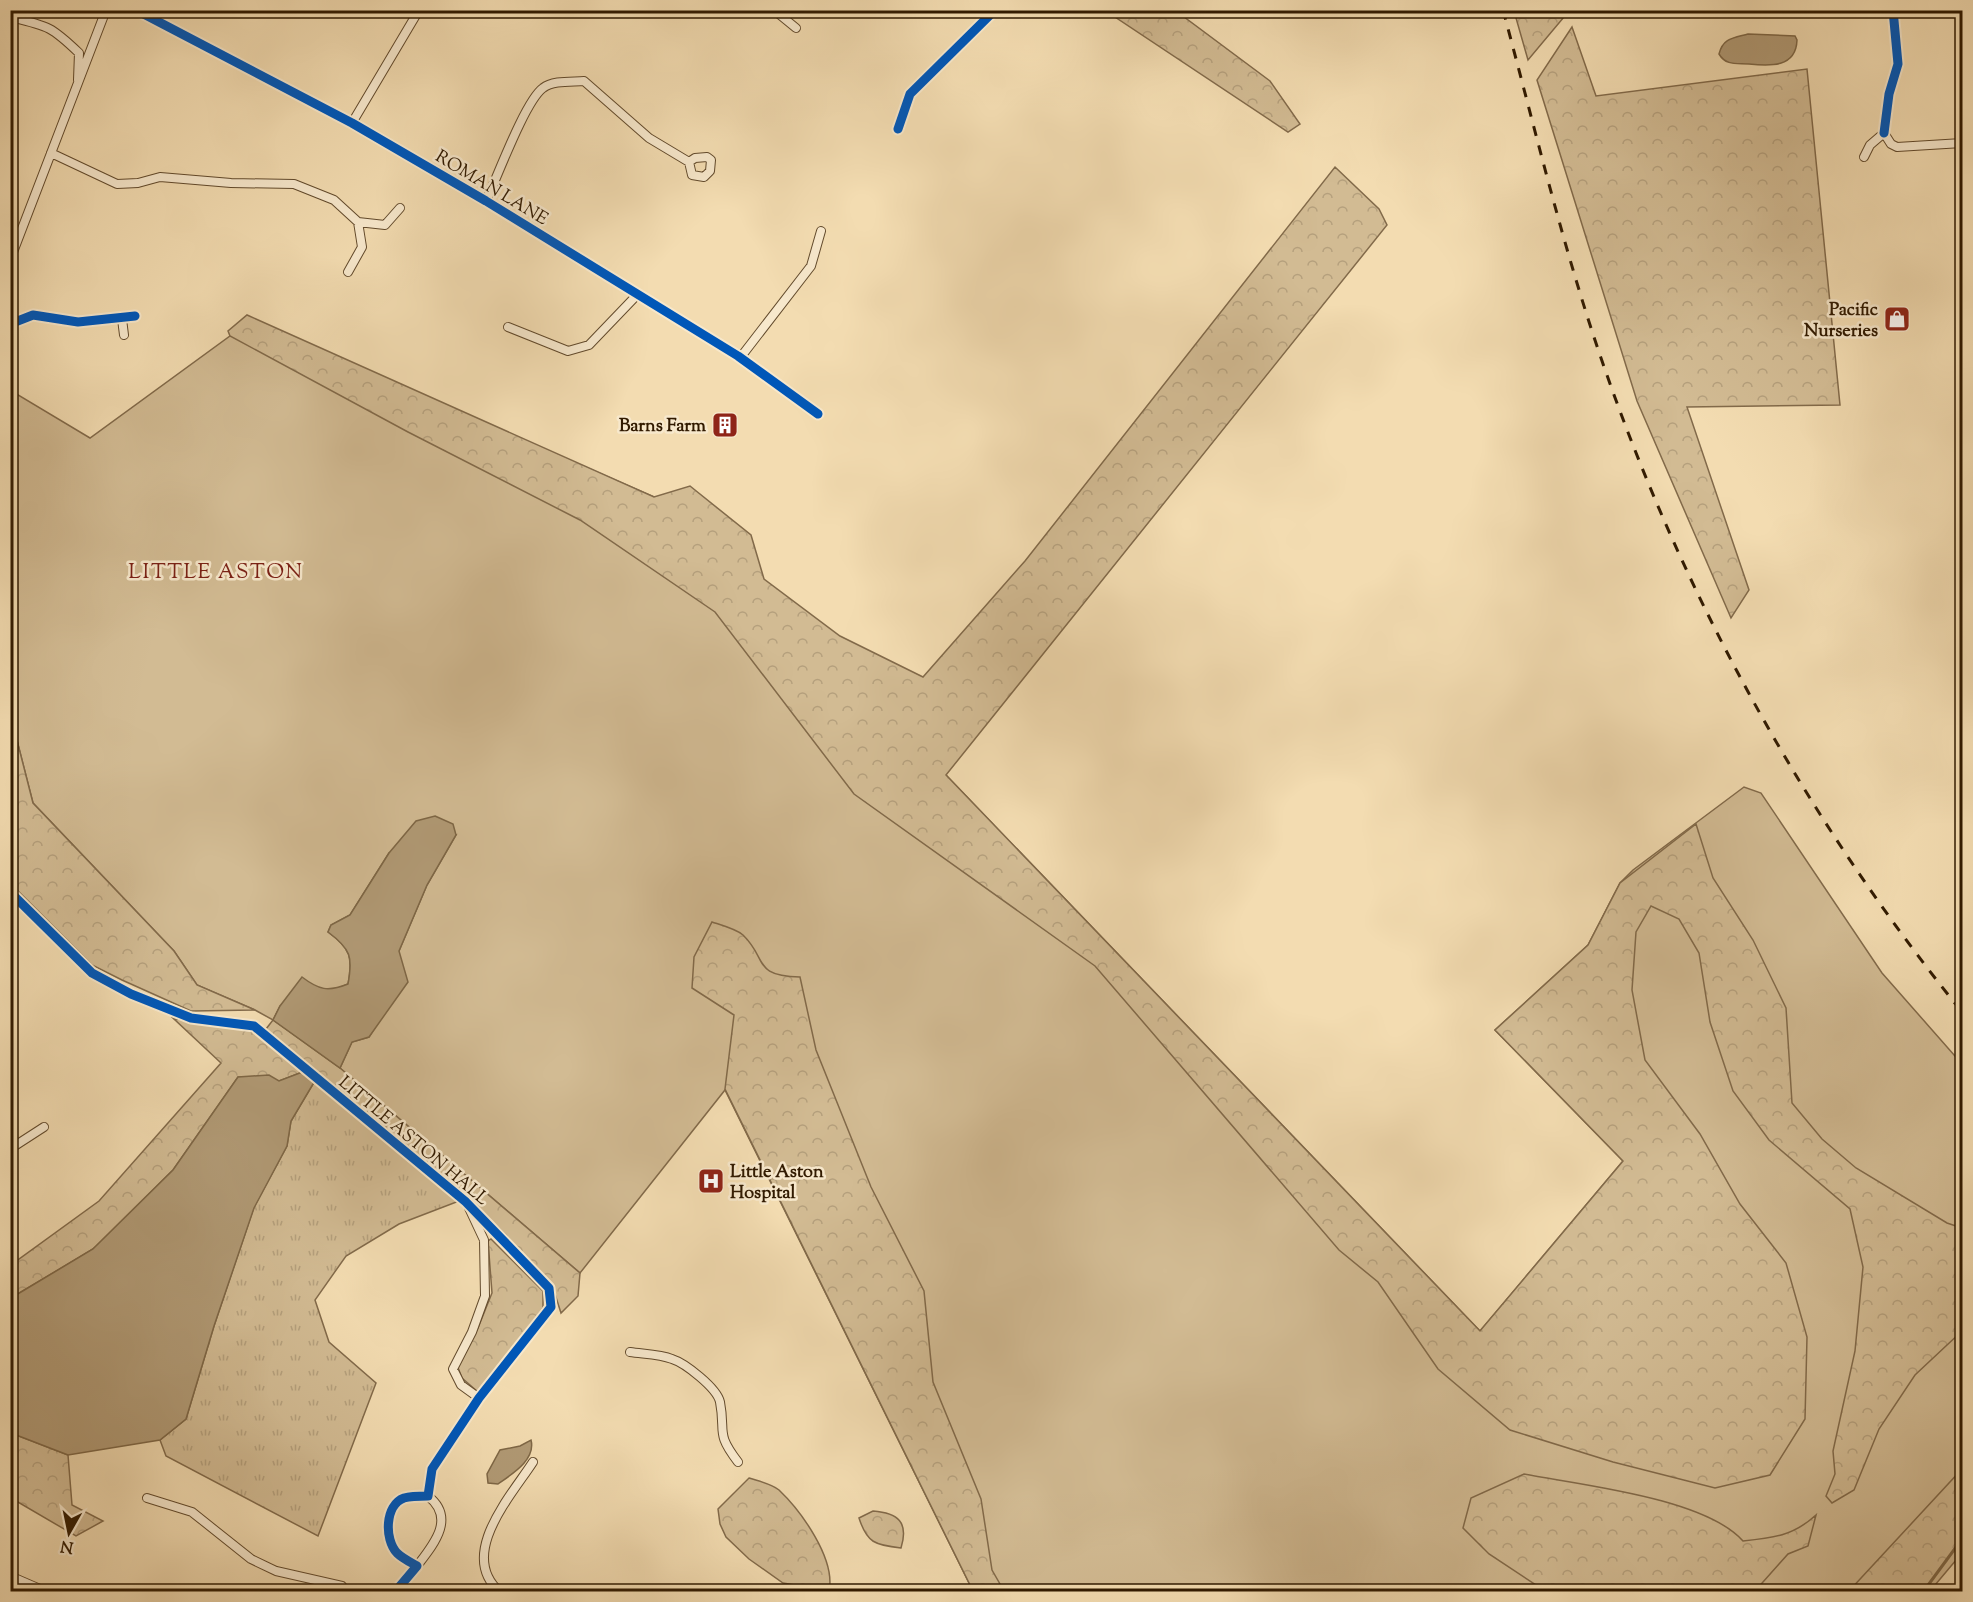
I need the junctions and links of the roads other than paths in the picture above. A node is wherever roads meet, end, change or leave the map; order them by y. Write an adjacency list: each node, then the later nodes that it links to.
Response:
1 (106, 10): 9 (street)
2 (136, 10): 10 (street, ROMAN LANE)
3 (419, 10): 10 (street)
4 (774, 10): 8 (street)
5 (994, 10): 11 (street)
6 (1893, 10): 12 (street)
7 (10, 16): 9 (street)
8 (796, 28)
9 (78, 88): 14 (street)
10 (352, 123): 17 (street, ROMAN LANE)
11 (898, 129)
12 (1884, 133): 13 (street); 15 (street)
13 (1962, 143)
14 (51, 153): 19 (street); 21 (street)
15 (1864, 157)
16 (689, 162): 17 (street)
17 (486, 201): 23 (street, ROMAN LANE)
18 (400, 208): 19 (street)
19 (358, 222): 22 (street)
20 (821, 231): 29 (street)
21 (10, 260)
22 (348, 272)
23 (636, 296): 27 (street); 29 (street, ROMAN LANE)
24 (135, 316): 25 (street)
25 (122, 319): 26 (street); 28 (street)
26 (10, 324)
27 (508, 327)
28 (124, 335)
29 (740, 358): 30 (street, ROMAN LANE)
30 (818, 414)
31 (10, 892): 34 (street, LITTLE ASTON HALL)
32 (44, 1127): 33 (street)
33 (10, 1149)
34 (466, 1203): 36 (street, LITTLE ASTON HALL); 36 (street, LITTLE ASTON HALL)
35 (630, 1352): 38 (street)
36 (479, 1398): 39 (street, LITTLE ASTON HALL)
37 (533, 1462): 46 (street)
38 (738, 1462)
39 (428, 1496): 41 (street); 41 (street)
40 (147, 1498): 44 (street)
41 (417, 1566): 45 (street)
42 (10, 1576): 43 (street)
43 (47, 1592)
44 (347, 1592)
45 (395, 1592)
46 (500, 1592)

